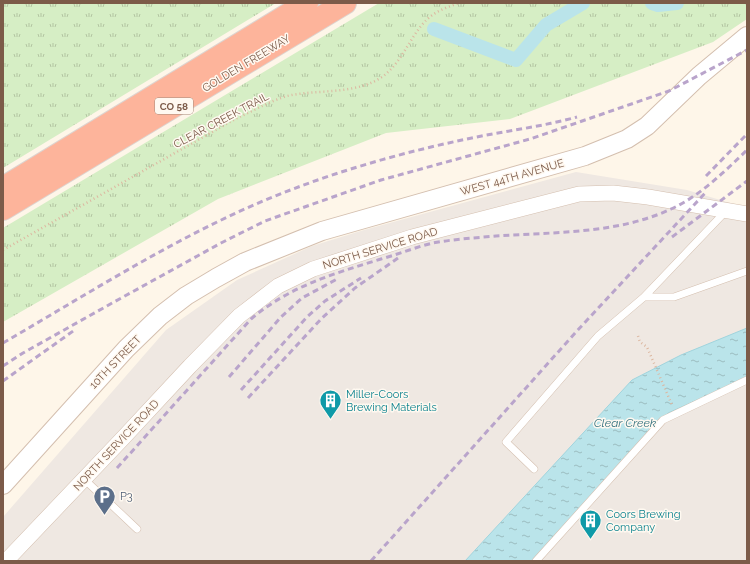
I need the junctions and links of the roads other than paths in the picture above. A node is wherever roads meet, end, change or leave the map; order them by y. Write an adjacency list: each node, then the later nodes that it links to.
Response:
1 (307, 3): 4 (highway, GOLDEN FREEWAY / CO 58)
2 (345, 3): 5 (highway, GOLDEN FREEWAY / CO 58)
3 (747, 36): 8 (street, WEST 44TH AVENUE)
4 (3, 188)
5 (3, 209)
6 (727, 210): 7 (street, NORTH SERVICE ROAD); 10 (lane); 13 (street, NORTH SERVICE ROAD)
7 (747, 214)
8 (245, 262): 14 (street, 10TH STREET)
9 (747, 271): 10 (lane)
10 (644, 297): 12 (lane)
11 (747, 380): 17 (lane)
12 (534, 469)
13 (84, 479): 15 (lane); 16 (street, NORTH SERVICE ROAD)
14 (3, 485)
15 (137, 529)
16 (6, 561)
17 (536, 561)

